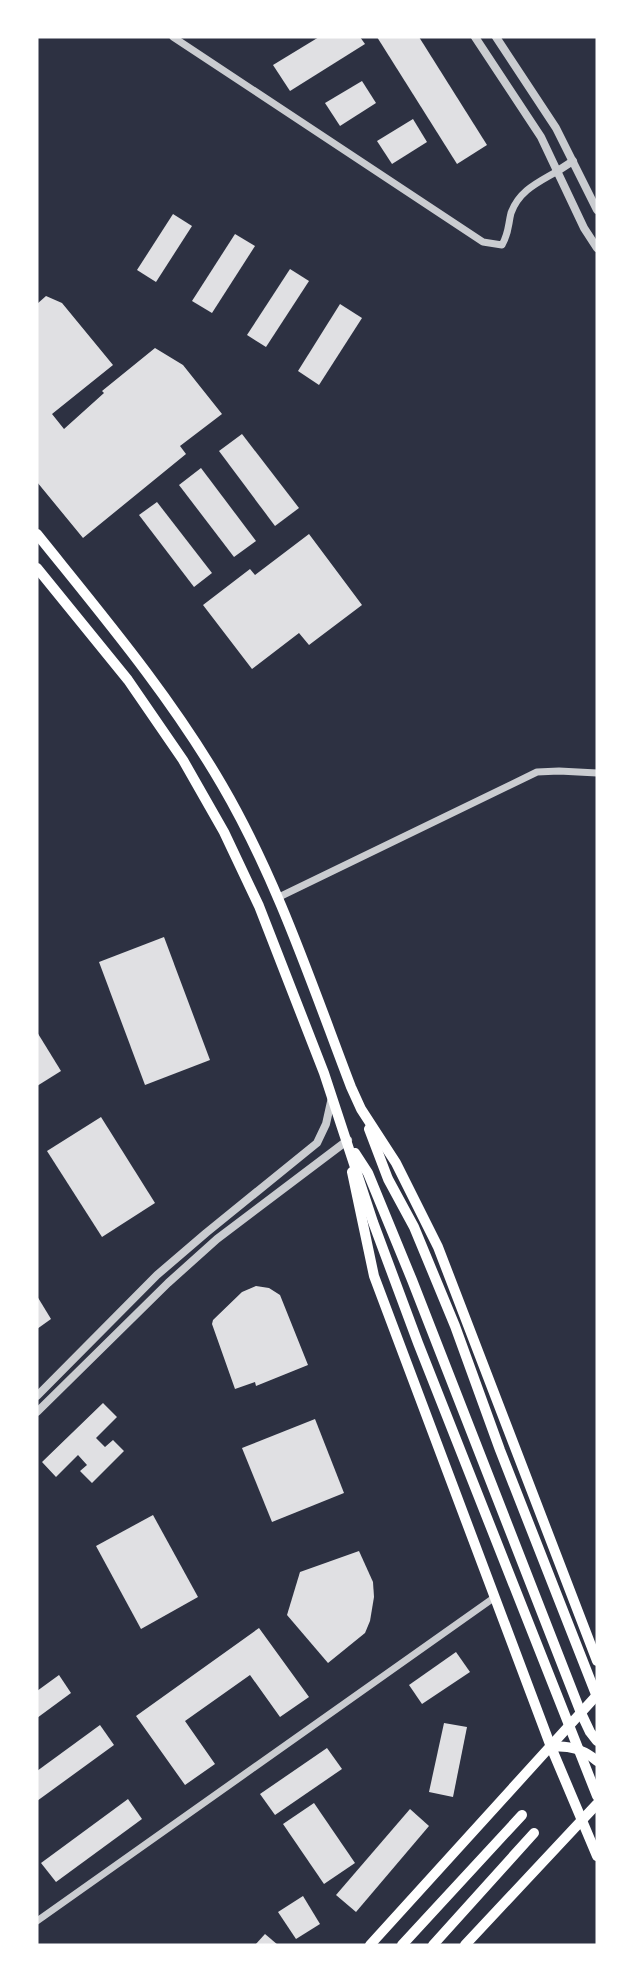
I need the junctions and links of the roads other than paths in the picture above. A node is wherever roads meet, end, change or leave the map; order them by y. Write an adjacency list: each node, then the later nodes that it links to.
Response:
1 (173, 37): 5 (street)
2 (475, 37): 5 (street)
3 (496, 37): 4 (street)
4 (573, 161): 5 (street); 6 (street)
5 (556, 172): 7 (street)
6 (597, 210)
7 (597, 248)
8 (37, 534): 11 (main road)
9 (37, 568): 12 (main road)
10 (597, 773): 11 (street)
11 (277, 898): 13 (main road)
12 (332, 1097): 14 (main road); 15 (street)
13 (361, 1109): 18 (main road); 19 (main road)
14 (348, 1140): 16 (street); 17 (main road); 20 (main road); 24 (main road)
15 (37, 1396)
16 (37, 1412)
17 (495, 1597): 22 (main road); 30 (street)
18 (597, 1661)
19 (597, 1696): 20 (main road)
20 (581, 1713): 21 (main road); 22 (main road)
21 (597, 1741)
22 (551, 1747): 23 (main road); 27 (main road); 31 (main road)
23 (597, 1761)
24 (597, 1796)
25 (597, 1804): 27 (main road)
26 (522, 1815): 32 (main road)
27 (582, 1820): 29 (main road); 34 (main road)
28 (534, 1833): 33 (main road)
29 (597, 1856)
30 (37, 1921)
31 (370, 1945)
32 (402, 1945)
33 (433, 1945)
34 (465, 1945)

